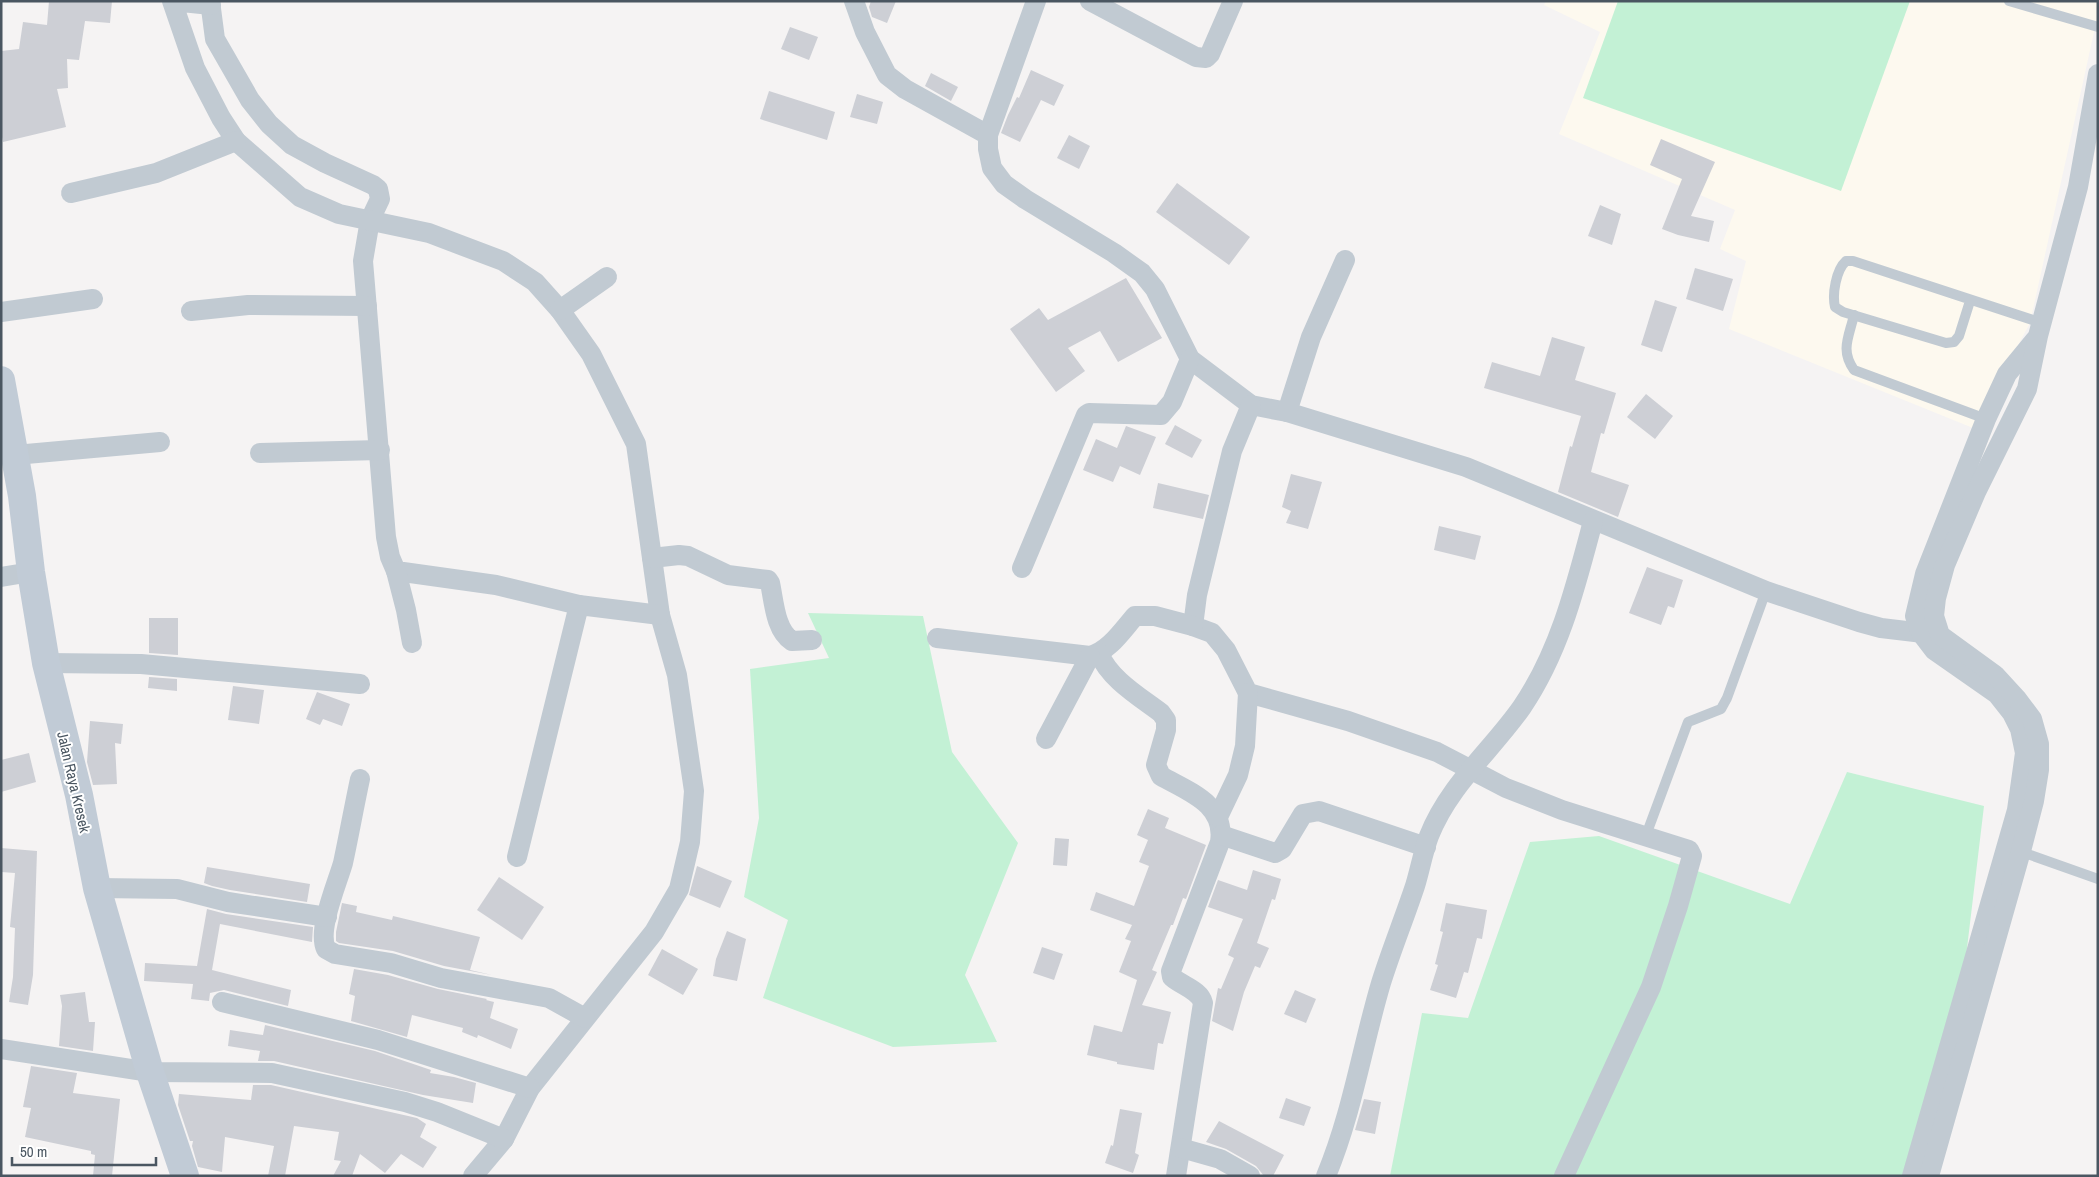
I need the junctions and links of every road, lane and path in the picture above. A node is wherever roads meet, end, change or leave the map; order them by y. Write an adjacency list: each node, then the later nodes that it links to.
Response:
1 (854, 1): 11 (street)
2 (1036, 1): 11 (street)
3 (1090, 1): 4 (street)
4 (1234, 1)
5 (2009, 1): 8 (lane)
6 (181, 2): 7 (street); 9 (street)
7 (209, 4): 9 (street)
8 (2098, 27)
9 (202, 42): 12 (street); 14 (street)
10 (2098, 74): 24 (street)
11 (988, 135): 25 (street)
12 (236, 141): 13 (street); 14 (street)
13 (71, 193)
14 (375, 210): 19 (street); 20 (street)
15 (1345, 260): 28 (street)
16 (607, 276): 20 (street)
17 (93, 300): 22 (street)
18 (1970, 301): 23 (lane); 23 (lane); 24 (lane)
19 (367, 306): 21 (street); 31 (street)
20 (563, 308): 36 (street)
21 (190, 311)
22 (1, 312)
23 (1854, 315): 29 (lane)
24 (2040, 330): 29 (street); 35 (street)
25 (1190, 359): 27 (street); 37 (street)
26 (1, 380): 33 (main road, Jalan Raya Kresek)
27 (1251, 405): 28 (street); 44 (street)
28 (1287, 412): 34 (street)
29 (1986, 419): 35 (street)
30 (160, 442): 33 (street)
31 (380, 450): 32 (street); 38 (street)
32 (260, 453)
33 (15, 455): 39 (main road, Jalan Raya Kresek)
34 (1594, 521): 41 (street); 55 (street)
35 (1948, 536): 45 (street); 46 (street)
36 (652, 558): 43 (street); 48 (street)
37 (1022, 568)
38 (396, 571): 42 (street); 49 (street)
39 (31, 572): 40 (street); 51 (main road, Jalan Raya Kresek)
40 (1, 577)
41 (1766, 590): 45 (street); 58 (lane)
42 (579, 605): 43 (street); 61 (street)
43 (660, 615): 66 (street)
44 (1194, 626): 50 (street); 53 (street)
45 (1920, 633): 46 (street); 60 (street)
46 (1940, 635): 60 (street)
47 (937, 638): 50 (street)
48 (812, 640)
49 (412, 643)
50 (1095, 655): 54 (street); 57 (street)
51 (46, 663): 52 (street); 63 (main road, Jalan Raya Kresek)
52 (360, 684)
53 (1248, 693): 55 (street); 57 (street)
54 (1046, 739)
55 (1471, 769): 58 (street); 59 (street)
56 (360, 779): 64 (street)
57 (1220, 826): 59 (street); 71 (street)
58 (1645, 838): 77 (street)
59 (1426, 847): 76 (street)
60 (2014, 849): 62 (lane); 78 (street); 79 (street)
61 (517, 857)
62 (2098, 879)
63 (97, 888): 64 (street); 68 (main road, Jalan Raya Kresek)
64 (327, 917): 66 (street)
65 (222, 1002): 69 (street)
66 (586, 1018): 69 (street)
67 (1, 1049): 68 (street)
68 (150, 1072): 70 (street); 72 (main road, Jalan Raya Kresek)
69 (530, 1088): 70 (street)
70 (504, 1139): 73 (street)
71 (1181, 1148): 74 (street); 75 (street)
72 (185, 1176)
73 (473, 1176)
74 (1176, 1176)
75 (1250, 1176)
76 (1326, 1176)
77 (1564, 1176)
78 (1912, 1176)
79 (1928, 1176)

